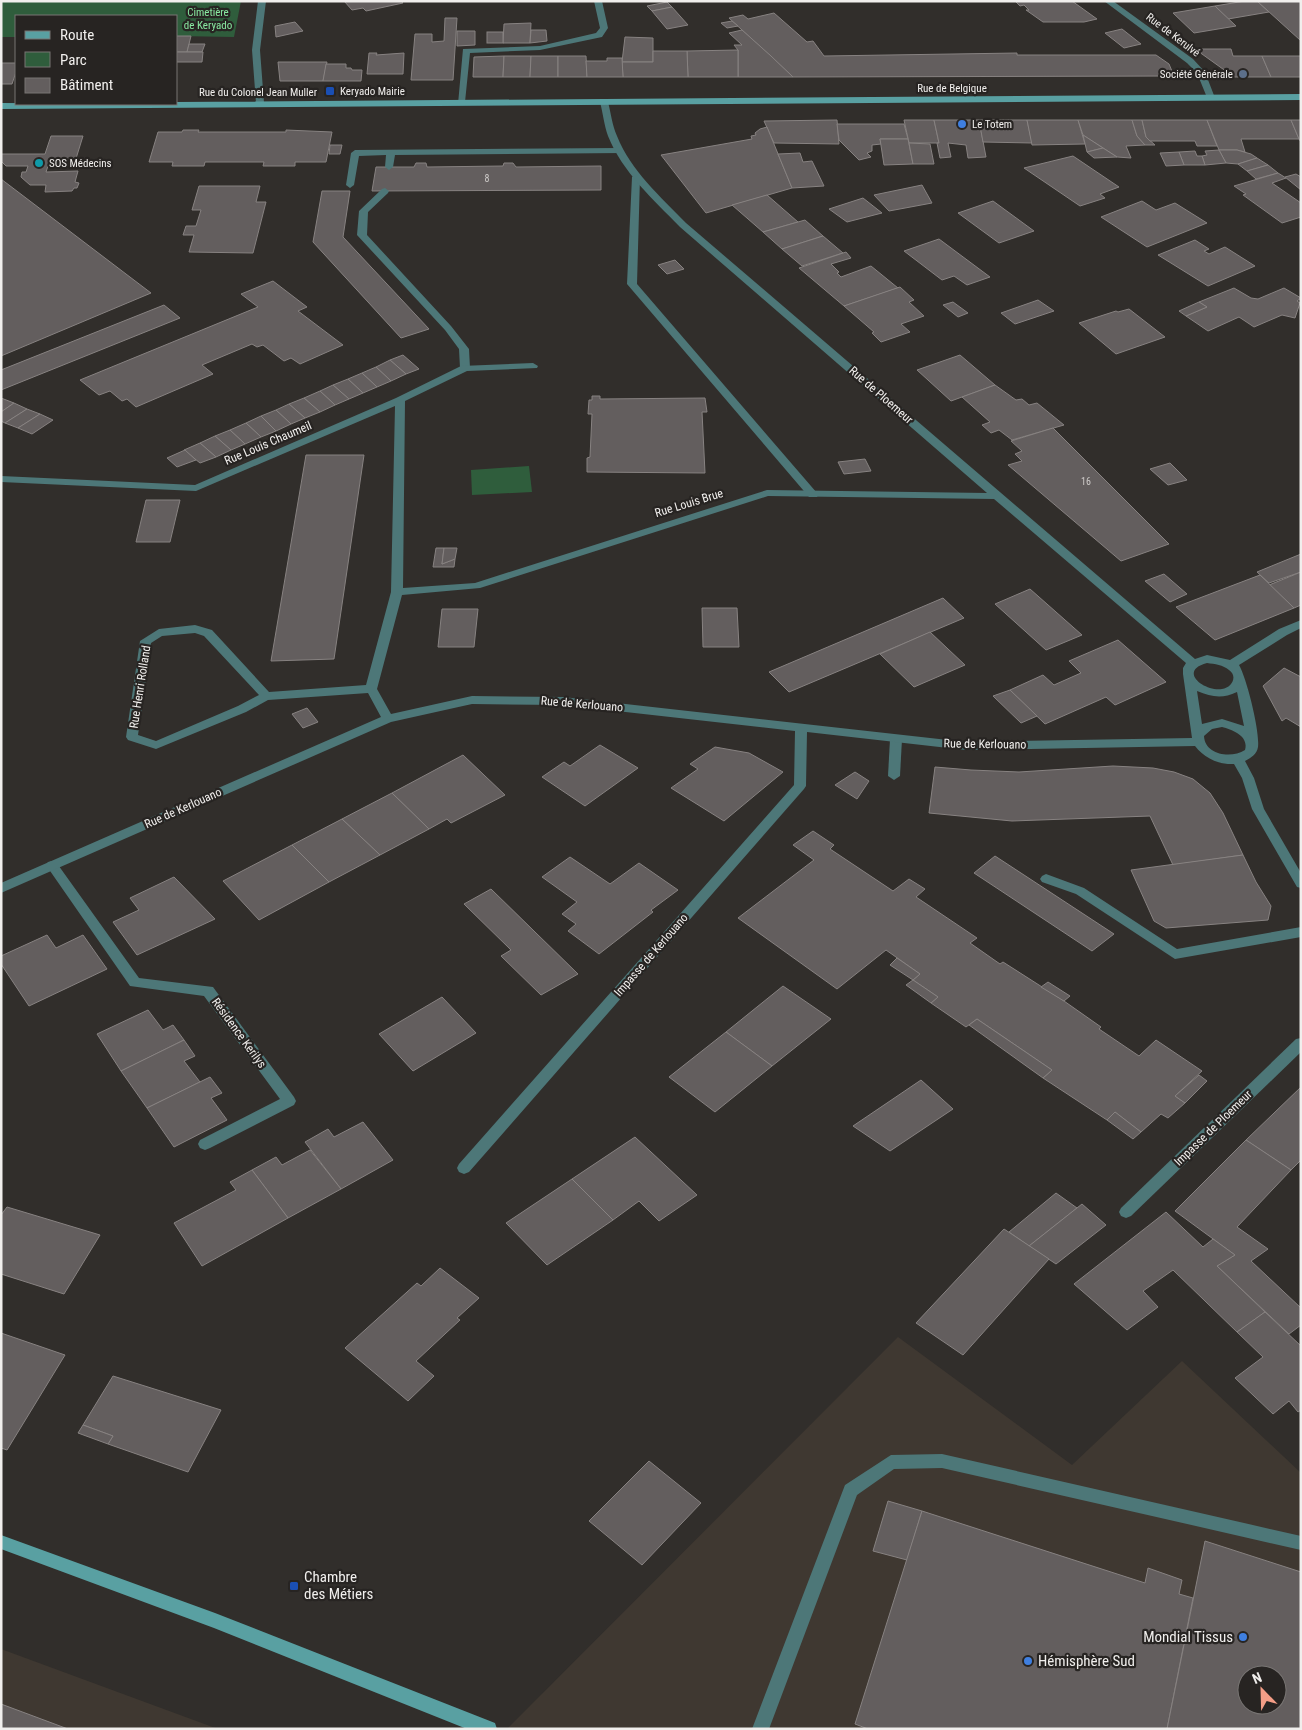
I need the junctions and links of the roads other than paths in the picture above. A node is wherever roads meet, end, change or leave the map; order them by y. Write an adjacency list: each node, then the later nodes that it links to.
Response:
1 (262, 1): 8 (street)
2 (598, 1): 6 (street)
3 (1109, 1): 5 (street, Rue de Kerulvé)
4 (1301, 97): 5 (main road, Rue de Belgique)
5 (1211, 98): 7 (main road, Rue de Belgique)
6 (462, 102): 7 (main road, Rue du Colonel Jean Muller); 8 (main road, Rue du Colonel Jean Muller)
7 (604, 102): 12 (street, Rue de Ploemeur)
8 (260, 103): 9 (main road, Rue du Colonel Jean Muller)
9 (178, 104)
10 (87, 105): 11 (main road, Rue du Colonel Jean Muller)
11 (1, 106)
12 (620, 151): 13 (street); 15 (street, Rue de Ploemeur)
13 (391, 152): 14 (street); 16 (street)
14 (389, 167)
15 (636, 177): 22 (street); 23 (street, Rue de Ploemeur)
16 (350, 185)
17 (385, 191): 19 (street)
18 (533, 366): 19 (street, Rue Louis Chaumeil)
19 (465, 368): 20 (street, Rue Louis Chaumeil)
20 (400, 400): 21 (street, Rue Louis Chaumeil); 24 (street)
21 (1, 479)
22 (813, 494): 23 (street, Rue Louis Brue); 24 (street, Rue Louis Brue)
23 (997, 496): 26 (street, Rue de Ploemeur)
24 (397, 592): 30 (street)
25 (1301, 624): 27 (street)
26 (1193, 663): 27 (street); 28 (street)
27 (1231, 665): 29 (street)
28 (1189, 679): 29 (street); 36 (street)
29 (1240, 680): 35 (street)
30 (371, 689): 31 (street, Rue Henri Rolland); 32 (street)
31 (266, 696): 31 (street, Rue Henri Rolland)
32 (388, 719): 33 (street, Rue de Kerlouano); 39 (street, Rue de Kerlouano)
33 (801, 728): 34 (street, Rue de Kerlouano); 46 (street, Impasse de Kerlouano)
34 (896, 739): 36 (street, Rue de Kerlouano); 38 (street)
35 (1252, 740): 36 (street); 37 (street)
36 (1198, 741): 37 (street)
37 (1238, 759): 41 (street)
38 (894, 776)
39 (52, 866): 42 (street, Rue de Kerlouano); 45 (street, Résidence Kerilys)
40 (1046, 880): 43 (street)
41 (1301, 884)
42 (1, 888)
43 (1301, 932)
44 (1301, 1043): 47 (street, Impasse de Ploemeur)
45 (205, 1144)
46 (464, 1168)
47 (1126, 1212)
48 (1, 1542): 50 (main road)
49 (1301, 1543): 51 (street)
50 (489, 1729)
51 (760, 1729)

